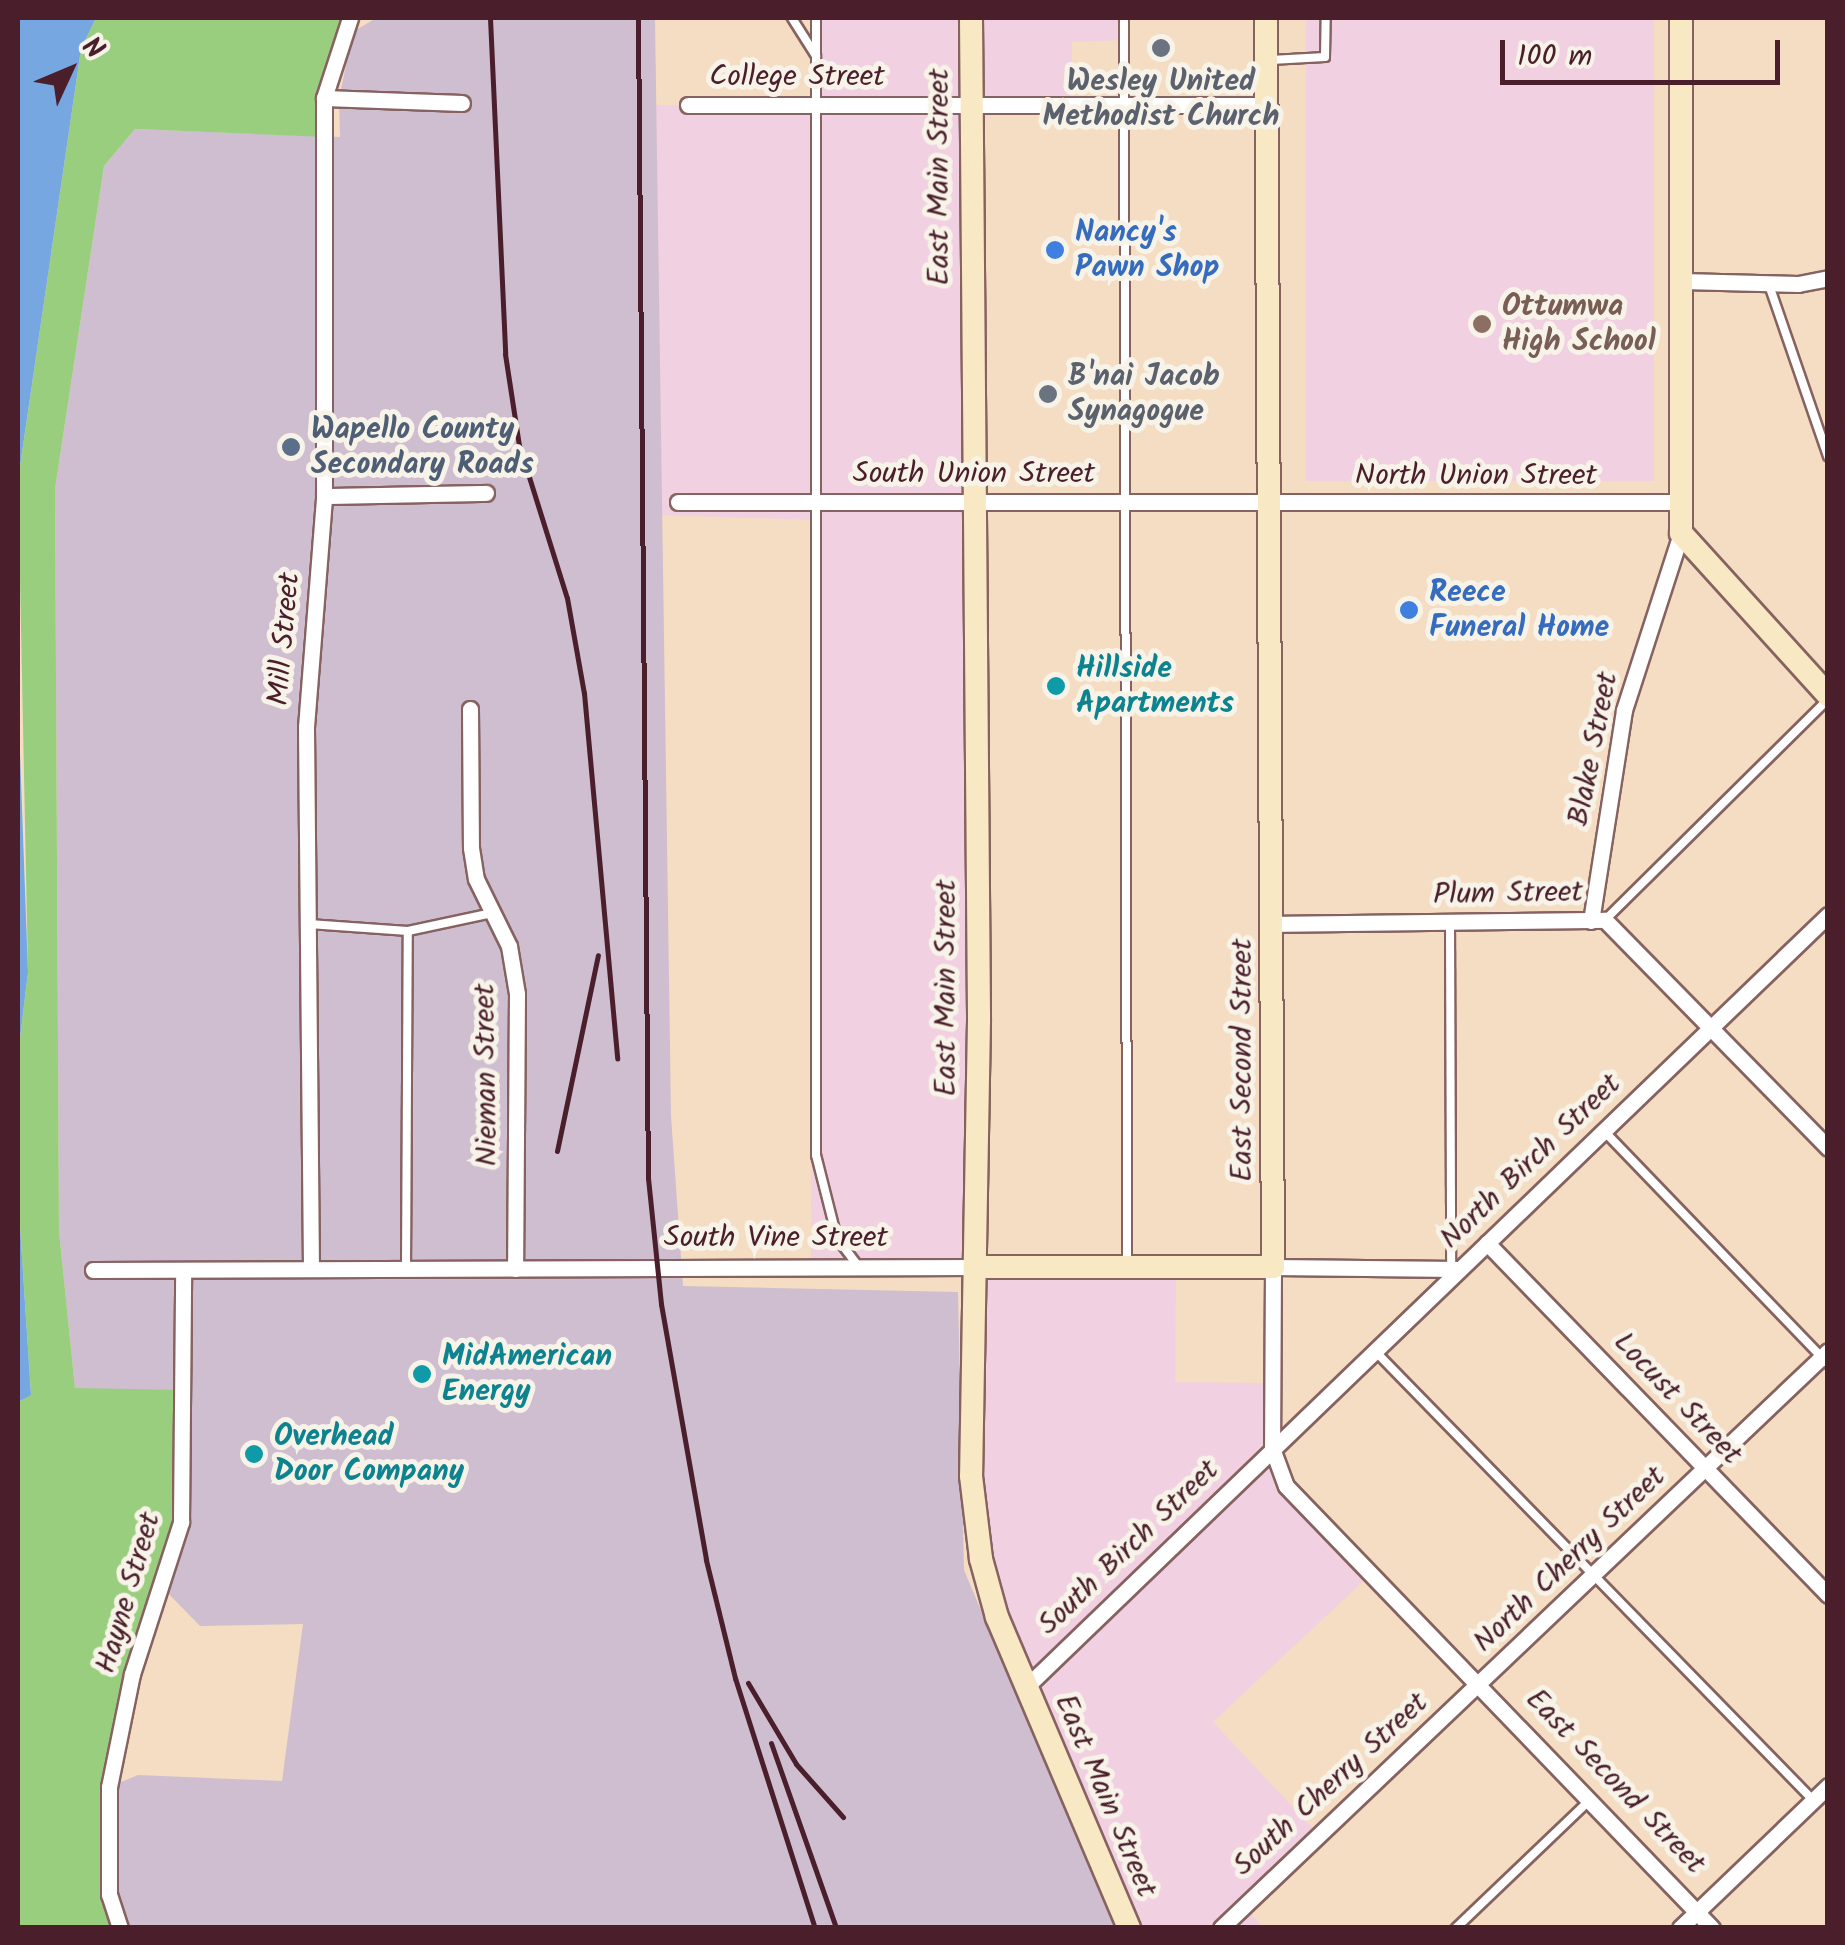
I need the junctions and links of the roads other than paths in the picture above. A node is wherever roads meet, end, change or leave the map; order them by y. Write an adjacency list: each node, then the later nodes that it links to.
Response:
1 (350, 18): 11 (street, Mill Street)
2 (792, 18): 9 (lane)
3 (816, 18): 9 (lane)
4 (971, 18): 14 (main road, East Main Street)
5 (1124, 18): 15 (lane)
6 (1266, 18): 10 (main road, East Second Street)
7 (1326, 18): 10 (lane)
8 (1681, 18): 19 (main road)
9 (817, 57): 16 (lane)
10 (1267, 60): 17 (main road, East Second Street)
11 (324, 98): 12 (street); 23 (street, Mill Street)
12 (462, 103)
13 (688, 104): 16 (street, College Street)
14 (970, 104): 15 (street, College Street); 16 (street, College Street); 25 (main road, East Main Street)
15 (1125, 104): 17 (street, College Street); 26 (lane)
16 (818, 105): 28 (lane)
17 (1267, 105): 24 (main road, East Second Street)
18 (1828, 278): 20 (street)
19 (1682, 280): 20 (street); 29 (main road)
20 (1768, 283): 21 (lane)
21 (1828, 456)
22 (486, 494): 23 (street)
23 (324, 496): 37 (street, Mill Street)
24 (1270, 500): 26 (street, South Union Street); 29 (street, North Union Street); 38 (main road, East Second Street)
25 (971, 501): 26 (street, South Union Street); 28 (street, South Union Street); 47 (main road, East Main Street)
26 (1126, 501): 44 (lane)
27 (678, 502): 28 (street, South Union Street)
28 (813, 502): 46 (lane)
29 (1683, 502): 30 (main road)
30 (1681, 533): 31 (main road); 35 (street, Blake Street)
31 (1828, 697): 35 (lane)
32 (470, 709): 33 (street, Nieman Street)
33 (492, 913): 39 (lane); 48 (street, Nieman Street)
34 (1827, 916): 40 (street, North Birch Street)
35 (1598, 921): 36 (street, Plum Street); 40 (street, Plum Street)
36 (1450, 923): 38 (street, Plum Street); 53 (lane)
37 (309, 924): 39 (lane); 49 (street, Mill Street)
38 (1273, 924): 45 (main road, East Second Street)
39 (408, 931): 50 (lane)
40 (1710, 1027): 41 (street, North Birch Street); 42 (street, Plum Street)
41 (1603, 1130): 43 (street, North Birch Street); 55 (lane)
42 (1828, 1148)
43 (1486, 1243): 53 (street, North Birch Street); 57 (street, Locust Street)
44 (1127, 1266): 45 (main road, South Vine Street); 47 (main road, South Vine Street)
45 (1273, 1266): 53 (street, South Vine Street); 56 (street, East Second Street)
46 (859, 1267): 47 (street, South Vine Street); 48 (street, South Vine Street)
47 (976, 1267): 61 (main road, East Main Street)
48 (516, 1268): 50 (street, South Vine Street)
49 (311, 1269): 50 (street, South Vine Street); 52 (street, South Vine Street)
50 (406, 1269)
51 (93, 1270): 52 (street, South Vine Street)
52 (183, 1270): 66 (street, Hayne Street)
53 (1455, 1270): 54 (street, North Birch Street)
54 (1374, 1350): 56 (street, North Birch Street); 58 (lane)
55 (1825, 1358): 57 (street, North Cherry Street)
56 (1272, 1448): 60 (street, East Second Street); 61 (street, South Birch Street)
57 (1706, 1468): 58 (street, North Cherry Street); 59 (street, Locust Street)
58 (1595, 1574): 60 (street, North Cherry Street); 64 (lane)
59 (1828, 1594)
60 (1480, 1684): 63 (street, East Second Street); 68 (street, South Cherry Street)
61 (1026, 1687): 67 (main road, East Main Street)
62 (1828, 1786): 64 (street)
63 (1590, 1800): 65 (street, East Second Street); 69 (lane)
64 (1813, 1800): 65 (street)
65 (1696, 1911): 70 (street); 71 (street, East Second Street)
66 (120, 1928)
67 (1129, 1928)
68 (1222, 1928)
69 (1456, 1928)
70 (1680, 1928)
71 (1712, 1928)

